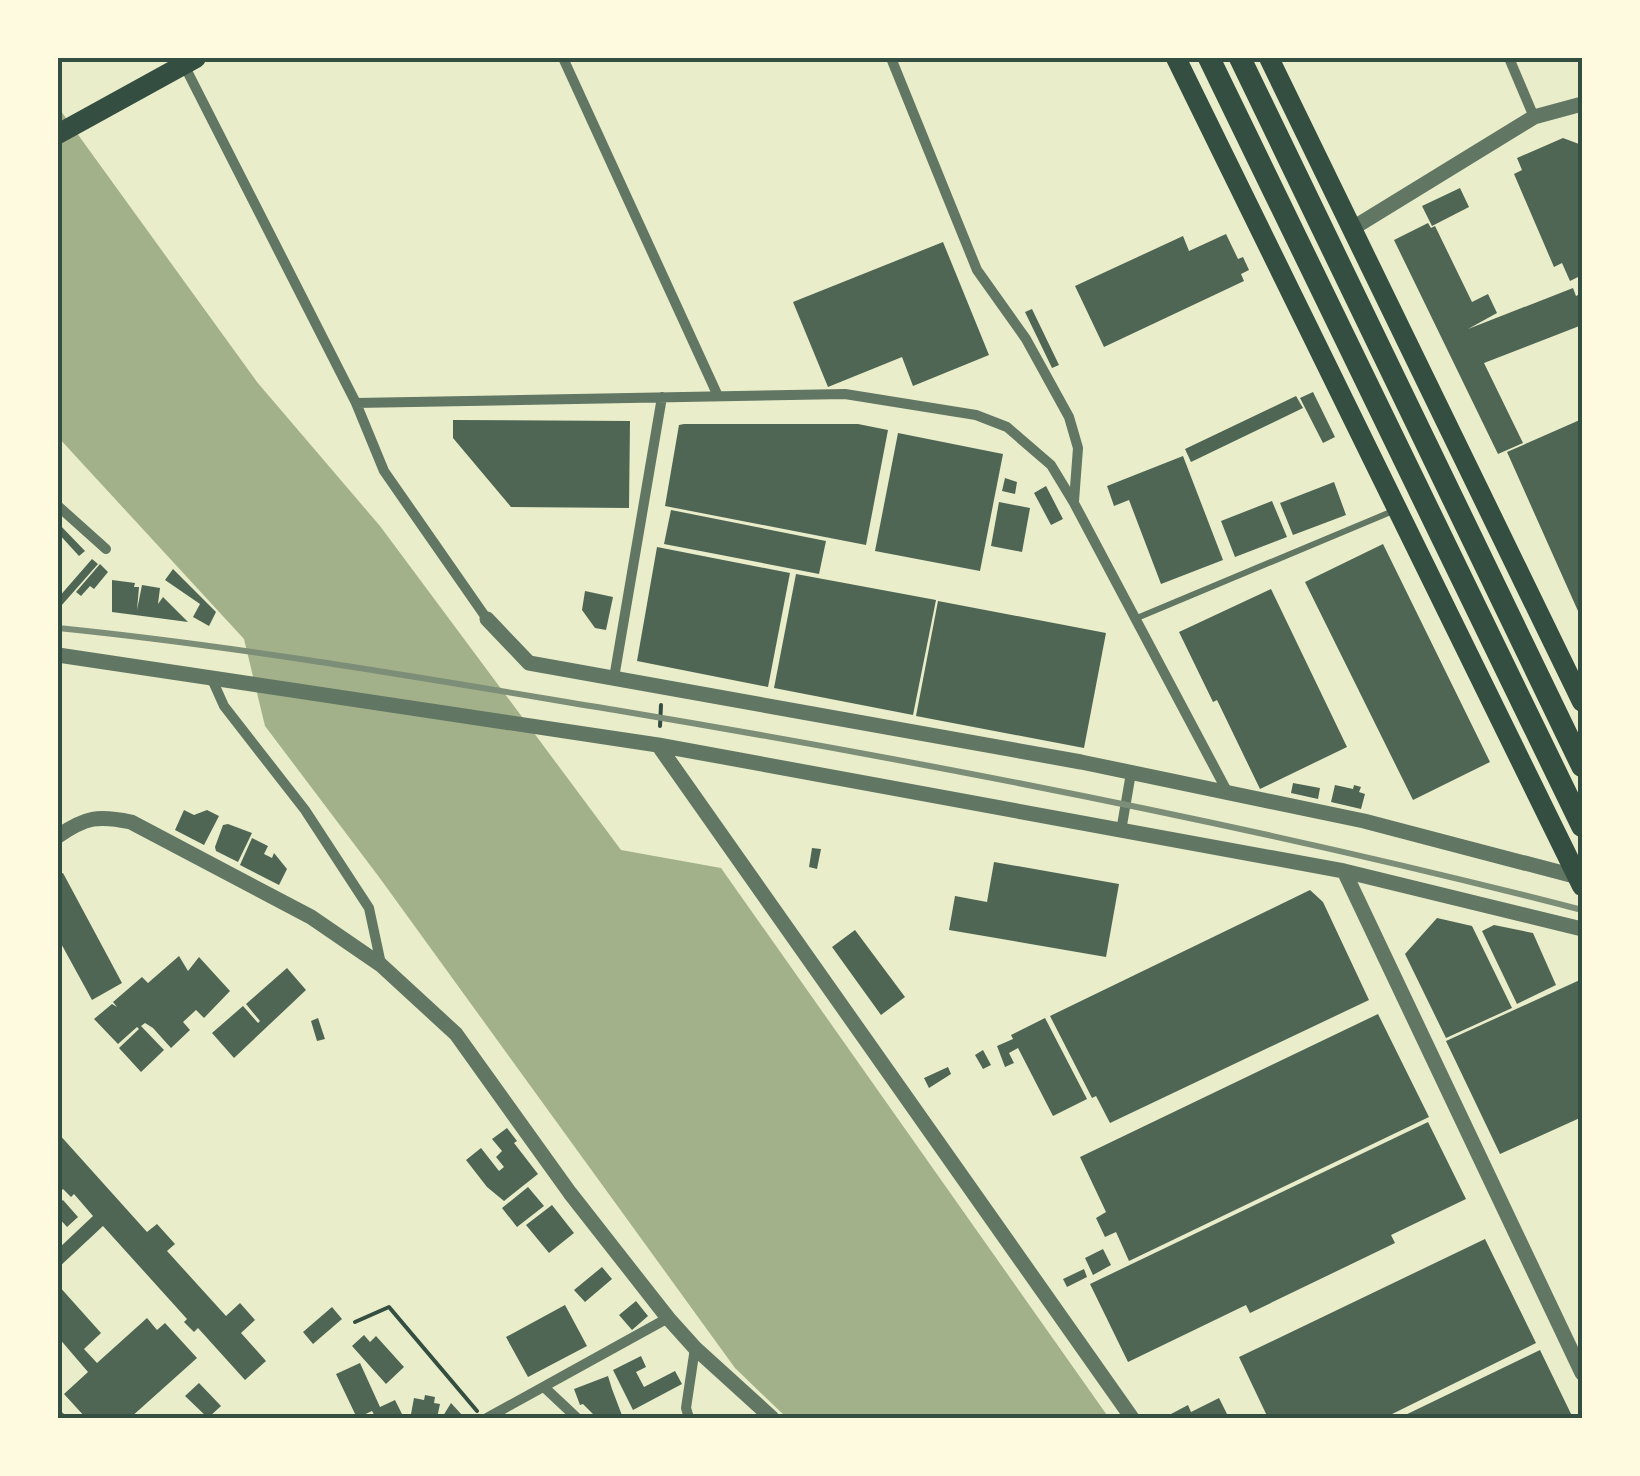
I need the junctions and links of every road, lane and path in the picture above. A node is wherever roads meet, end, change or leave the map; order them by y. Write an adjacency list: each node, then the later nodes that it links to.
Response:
1 (563, 58): 13 (street)
2 (891, 58): 16 (street)
3 (1176, 58): 18 (main road)
4 (1209, 58): 31 (highway)
5 (1240, 58): 28 (highway)
6 (1269, 58): 12 (main road)
7 (1509, 58): 10 (street)
8 (187, 60): 11 (main road); 15 (street)
9 (1582, 104): 10 (street)
10 (1534, 117): 12 (street)
11 (58, 134)
12 (1353, 228): 26 (main road)
13 (718, 396): 14 (street); 16 (street)
14 (662, 397): 15 (street); 24 (street)
15 (356, 403): 20 (street)
16 (1074, 503): 21 (street)
17 (58, 506): 19 (street)
18 (1399, 508): 21 (lane); 35 (main road)
19 (106, 548)
20 (487, 618): 24 (street)
21 (1137, 618): 30 (street)
22 (58, 655): 23 (street)
23 (211, 677): 27 (street); 37 (street)
24 (614, 678): 25 (street)
25 (663, 687): 27 (path); 29 (street)
26 (1582, 702)
27 (658, 745): 32 (street); 47 (street)
28 (1582, 766)
29 (1131, 773): 30 (street); 32 (street)
30 (1228, 793): 35 (street)
31 (1582, 826)
32 (1121, 830): 34 (street)
33 (58, 836): 37 (street)
34 (1344, 872): 36 (street); 41 (street)
35 (1580, 882)
36 (1582, 929)
37 (381, 965): 38 (street)
38 (668, 1318): 40 (street); 42 (street)
39 (355, 1322): 43 (path)
40 (695, 1348): 45 (street); 46 (street)
41 (1582, 1373)
42 (544, 1387): 43 (street); 44 (street)
43 (485, 1418)
44 (577, 1418)
45 (689, 1418)
46 (772, 1418)
47 (1132, 1418)

